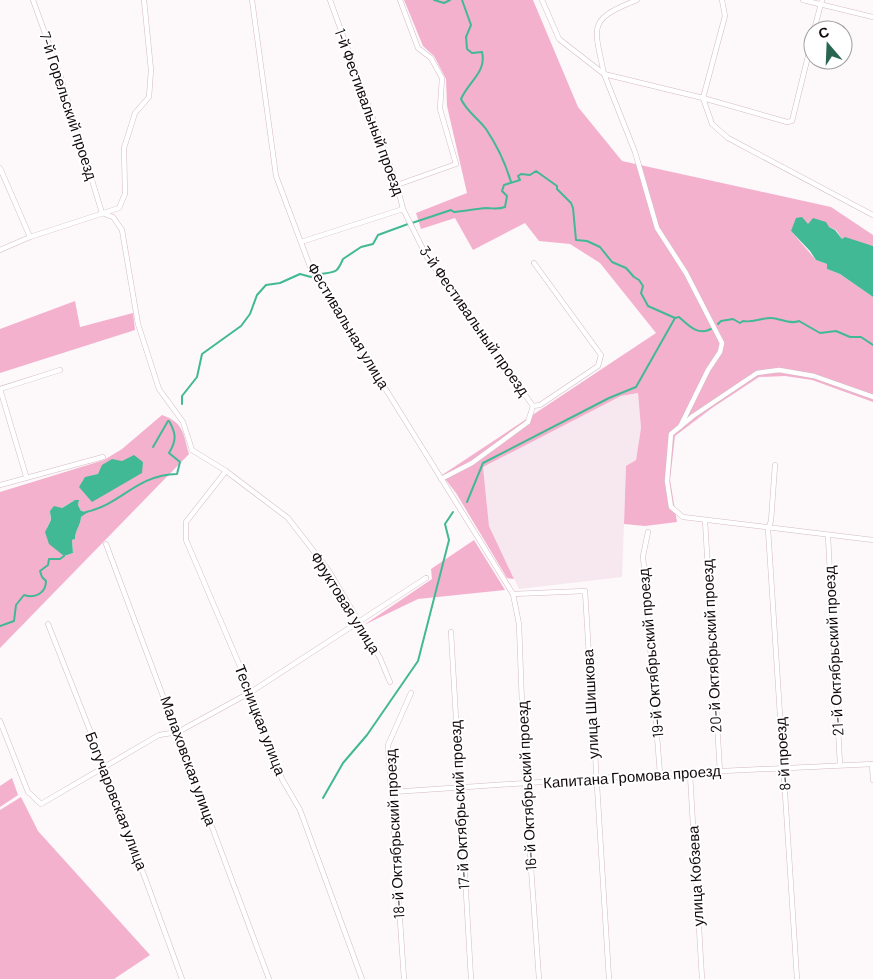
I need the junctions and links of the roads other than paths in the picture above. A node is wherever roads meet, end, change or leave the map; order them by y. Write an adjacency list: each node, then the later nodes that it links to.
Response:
1 (33, 0): 19 (street, 7-й Горельский проезд)
2 (144, 0): 19 (street)
3 (252, 0): 22 (street, Фестивальная улица)
4 (330, 0): 17 (street, 1-й Фестивальный проезд)
5 (400, 0): 17 (street)
6 (542, 0): 14 (street)
7 (637, 0): 14 (street)
8 (722, 0): 15 (street)
9 (803, 0): 10 (street)
10 (822, 2): 11 (street); 12 (street)
11 (873, 17)
12 (817, 20)
13 (805, 70): 15 (street)
14 (604, 74): 15 (street); 29 (street)
15 (703, 98): 20 (street)
16 (0, 168): 21 (street)
17 (397, 185): 18 (street, 1-й Фестивальный проезд)
18 (403, 209): 22 (street, 1-й Фестивальный проезд); 28 (street, 3-й Фестивальный проезд)
19 (102, 213): 21 (street); 32 (street, Фруктовая улица)
20 (873, 215)
21 (30, 237): 23 (street)
22 (301, 242): 34 (street, Фестивальная улица)
23 (0, 250)
24 (534, 263): 28 (street)
25 (60, 370): 26 (street)
26 (0, 389): 33 (street)
27 (873, 397): 29 (street)
28 (534, 406): 34 (street)
29 (680, 426): 36 (street)
30 (103, 457): 33 (street)
31 (775, 465): 37 (street, 8-й проезд)
32 (226, 471): 44 (street, Фруктовая улица); 48 (street, Тесницкая улица)
33 (26, 476): 35 (street)
34 (440, 479): 43 (street, Фестивальная улица)
35 (0, 485)
36 (705, 520): 37 (street); 56 (street, 20-й Октябрьский проезд)
37 (768, 529): 39 (street); 55 (street, 8-й проезд)
38 (648, 532): 57 (street, 19-й Октябрьский проезд)
39 (828, 536): 40 (street); 53 (street, 21-й Октябрьский проезд)
40 (873, 540)
41 (106, 544): 51 (street, Малаховская улица)
42 (426, 578): 44 (street)
43 (513, 594): 59 (street, улица Шишкова); 61 (street, 16-й Октябрьский проезд)
44 (359, 623): 47 (street, Фруктовая улица); 48 (street)
45 (48, 624): 54 (street, Богучаровская улица)
46 (451, 632): 62 (street, 17-й Октябрьский проезд)
47 (390, 682)
48 (251, 692): 51 (street); 66 (street, Тесницкая улица)
49 (411, 693): 63 (street, 18-й Октябрьский проезд)
50 (0, 721): 54 (street)
51 (178, 732): 54 (street); 65 (street, Малаховская улица)
52 (872, 764): 53 (street, Капитана Громова проезд); 60 (street)
53 (840, 765): 55 (street, Капитана Громова проезд)
54 (104, 766): 64 (street, Богучаровская улица)
55 (784, 767): 56 (street, Капитана Громова проезд); 72 (street, 8-й проезд)
56 (720, 772): 58 (street, Капитана Громова проезд)
57 (660, 774): 58 (street, Капитана Громова проезд); 59 (street, Капитана Громова проезд)
58 (690, 774): 71 (street, улица Кобзева)
59 (596, 779): 61 (street, Капитана Громова проезд); 70 (street, улица Шишкова)
60 (873, 780)
61 (525, 784): 62 (street, Капитана Громова проезд); 69 (street, 16-й Октябрьский проезд)
62 (459, 788): 63 (street, Капитана Громова проезд); 68 (street, 17-й Октябрьский проезд)
63 (392, 792): 67 (street, 18-й Октябрьский проезд)
64 (182, 979)
65 (269, 979)
66 (362, 979)
67 (404, 979)
68 (471, 979)
69 (539, 979)
70 (609, 979)
71 (702, 979)
72 (797, 979)

